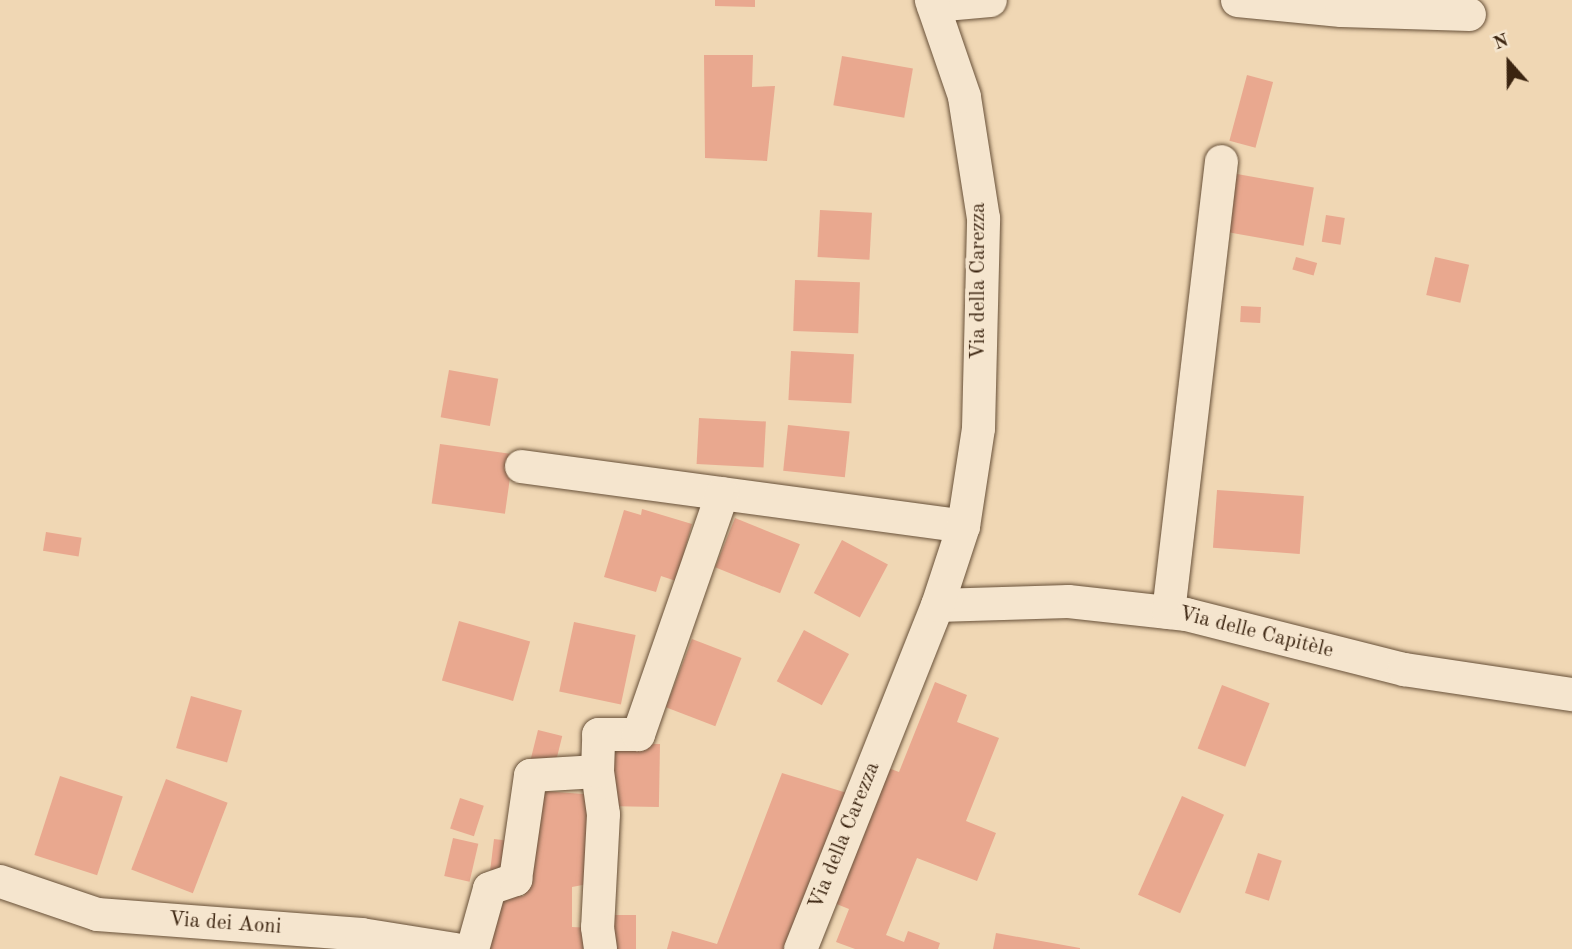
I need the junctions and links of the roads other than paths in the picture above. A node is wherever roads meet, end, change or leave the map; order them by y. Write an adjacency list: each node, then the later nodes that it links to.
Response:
1 (990, 0): 3 (street)
2 (1237, 0): 4 (street)
3 (932, 3): 8 (street, Via della Carezza)
4 (1469, 13)
5 (1221, 161): 10 (street)
6 (522, 466): 7 (street)
7 (722, 494): 8 (street); 12 (street)
8 (963, 526): 9 (street, Via della Carezza)
9 (937, 605): 10 (street, Via delle Capitèle); 17 (street, Via della Carezza)
10 (1168, 612): 11 (street, Via delle Capitèle)
11 (1572, 694)
12 (597, 771): 15 (street); 16 (street)
13 (0, 881): 14 (street, Via dei Aoni)
14 (455, 949)
15 (472, 949)
16 (600, 949)
17 (800, 949)

